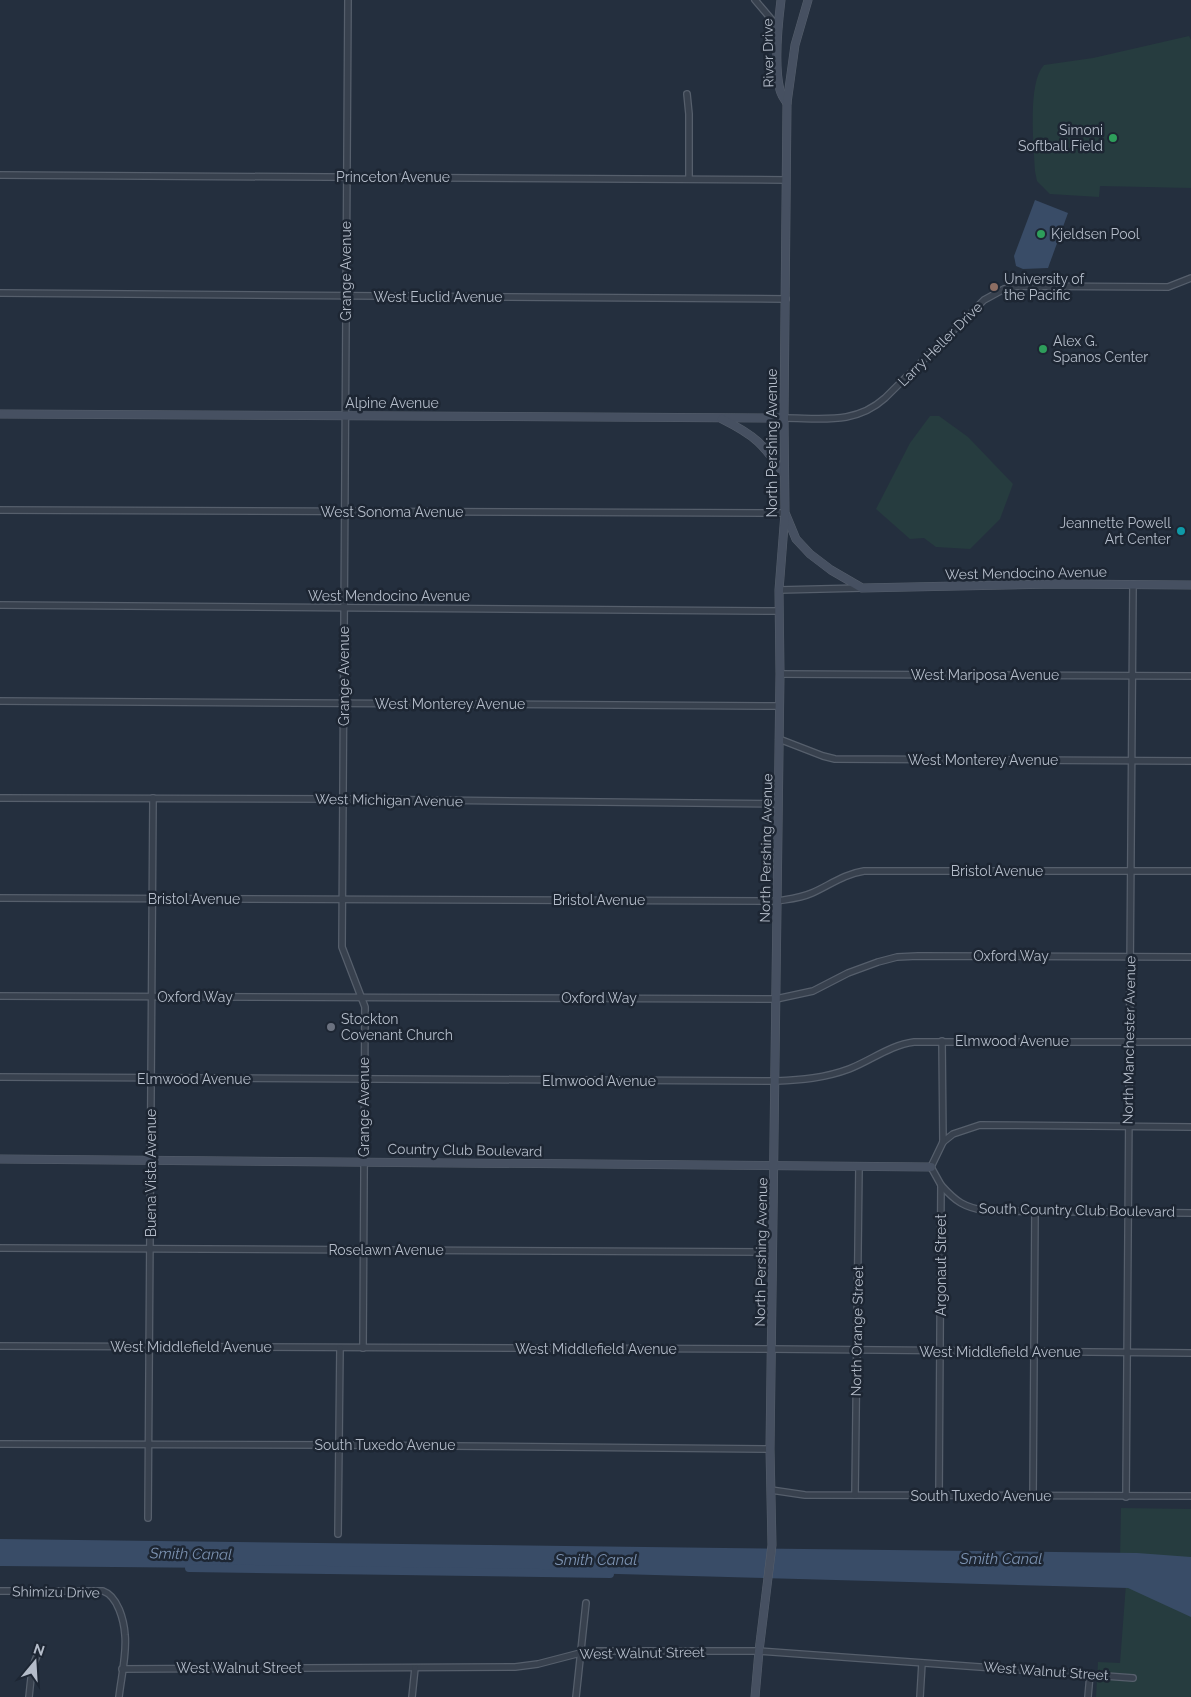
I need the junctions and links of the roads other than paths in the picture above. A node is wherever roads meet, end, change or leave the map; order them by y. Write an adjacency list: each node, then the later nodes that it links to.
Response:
1 (348, 0): 9 (street, Grange Avenue)
2 (755, 0): 5 (street)
3 (781, 0): 5 (street, River Drive)
4 (808, 0): 7 (street, North Pershing Avenue)
5 (778, 26): 7 (street, River Drive)
6 (687, 94): 10 (street)
7 (787, 103): 11 (street, North Pershing Avenue)
8 (0, 175): 9 (street, Princeton Avenue)
9 (347, 177): 10 (street, Princeton Avenue); 14 (street, Grange Avenue)
10 (689, 179): 11 (street, Princeton Avenue)
11 (786, 180): 15 (street, North Pershing Avenue)
12 (1191, 278): 19 (street, Larry Heller Drive)
13 (0, 293): 14 (street, West Euclid Avenue)
14 (346, 296): 15 (street, West Euclid Avenue); 17 (street, Grange Avenue)
15 (786, 299): 19 (street, North Pershing Avenue)
16 (0, 414): 17 (street, Alpine Avenue)
17 (345, 416): 18 (street, Alpine Avenue); 22 (street, Grange Avenue)
18 (720, 418): 19 (street, Alpine Avenue); 20 (street)
19 (784, 418): 20 (street, North Pershing Avenue)
20 (784, 474): 23 (street, North Pershing Avenue)
21 (0, 510): 22 (street, West Sonoma Avenue)
22 (345, 512): 23 (street, West Sonoma Avenue); 29 (street, Grange Avenue)
23 (785, 513): 26 (street); 27 (street, North Pershing Avenue)
24 (1133, 584): 25 (street, West Mendocino Avenue); 26 (street, West Mendocino Avenue); 32 (street, North Manchester Avenue)
25 (1191, 585)
26 (862, 588): 27 (street, West Mendocino Avenue)
27 (779, 590): 30 (street, North Pershing Avenue)
28 (0, 606): 29 (street, West Mendocino Avenue)
29 (344, 608): 30 (street, West Mendocino Avenue); 35 (street, Grange Avenue)
30 (778, 611): 31 (street, North Pershing Avenue)
31 (780, 674): 32 (street, West Mariposa Avenue); 36 (street, North Pershing Avenue)
32 (1132, 676): 33 (street, West Mariposa Avenue); 38 (street, North Manchester Avenue)
33 (1191, 676)
34 (0, 701): 35 (street, West Monterey Avenue)
35 (344, 704): 36 (street, West Monterey Avenue); 42 (street, Grange Avenue)
36 (780, 706): 37 (street, North Pershing Avenue)
37 (779, 739): 38 (street, West Monterey Avenue); 43 (street, North Pershing Avenue)
38 (1131, 762): 39 (street, West Monterey Avenue); 44 (street, North Manchester Avenue)
39 (1191, 762)
40 (0, 798): 41 (street, West Michigan Avenue)
41 (153, 798): 42 (street, West Michigan Avenue); 47 (street, Buena Vista Avenue)
42 (343, 799): 43 (street, West Michigan Avenue); 48 (street, Grange Avenue)
43 (778, 804): 49 (street, North Pershing Avenue)
44 (1130, 871): 45 (street, Bristol Avenue); 49 (street, Bristol Avenue); 50 (street, North Manchester Avenue)
45 (1191, 871)
46 (0, 898): 47 (street, Bristol Avenue)
47 (152, 898): 48 (street, Bristol Avenue); 53 (street, Buena Vista Avenue)
48 (343, 900): 49 (street, Bristol Avenue); 54 (street, Grange Avenue)
49 (778, 901): 55 (street, North Pershing Avenue)
50 (1130, 957): 51 (street, Oxford Way); 55 (street, Oxford Way); 57 (street, North Manchester Avenue)
51 (1191, 957)
52 (0, 996): 53 (street, Oxford Way)
53 (152, 997): 54 (street, Oxford Way); 60 (street, Buena Vista Avenue)
54 (360, 997): 55 (street, Oxford Way); 61 (street, Grange Avenue)
55 (776, 999): 62 (street, North Pershing Avenue)
56 (942, 1041): 57 (street, Elmwood Avenue); 62 (street, Elmwood Avenue); 65 (street)
57 (1129, 1042): 58 (street, Elmwood Avenue); 63 (street, North Manchester Avenue)
58 (1191, 1042)
59 (0, 1077): 60 (street, Elmwood Avenue)
60 (151, 1078): 61 (street, Elmwood Avenue); 67 (street, Buena Vista Avenue)
61 (364, 1080): 62 (street, Elmwood Avenue); 68 (street, Grange Avenue)
62 (776, 1081): 69 (street, North Pershing Avenue)
63 (1128, 1126): 64 (street); 65 (street); 74 (street, North Manchester Avenue)
64 (1191, 1127)
65 (943, 1142): 71 (street)
66 (0, 1159): 67 (street, Country Club Boulevard)
67 (151, 1160): 68 (street, Country Club Boulevard); 77 (street, Buena Vista Avenue)
68 (364, 1162): 69 (street, Country Club Boulevard); 78 (street, Grange Avenue)
69 (775, 1166): 70 (street, Country Club Boulevard); 79 (street, North Pershing Avenue)
70 (859, 1167): 71 (street, Country Club Boulevard); 85 (street, North Orange Street)
71 (931, 1167): 72 (street, Argonaut Street)
72 (941, 1185): 73 (street, South Country Club Boulevard); 86 (street, Argonaut Street)
73 (1035, 1211): 74 (street, South Country Club Boulevard); 87 (street)
74 (1128, 1211): 75 (street, South Country Club Boulevard); 88 (street, North Manchester Avenue)
75 (1191, 1212)
76 (0, 1248): 77 (street, Roselawn Avenue)
77 (150, 1249): 78 (street, Roselawn Avenue); 81 (street, Buena Vista Avenue)
78 (364, 1250): 79 (street, Roselawn Avenue); 83 (street, Grange Avenue)
79 (773, 1252): 84 (street, North Pershing Avenue)
80 (0, 1346): 81 (street, West Middlefield Avenue)
81 (150, 1347): 82 (street, West Middlefield Avenue); 91 (street, Buena Vista Avenue)
82 (340, 1348): 83 (street, West Middlefield Avenue); 92 (street)
83 (363, 1348): 84 (street, West Middlefield Avenue)
84 (771, 1349): 85 (street, West Middlefield Avenue); 93 (street, North Pershing Avenue)
85 (857, 1351): 86 (street, West Middlefield Avenue); 95 (street, North Orange Street)
86 (940, 1352): 87 (street, West Middlefield Avenue); 96 (street, Argonaut Street)
87 (1034, 1352): 88 (street, West Middlefield Avenue); 97 (street)
88 (1127, 1352): 89 (street, West Middlefield Avenue); 98 (street, North Manchester Avenue)
89 (1191, 1353)
90 (0, 1444): 91 (street, South Tuxedo Avenue)
91 (150, 1445): 92 (street, South Tuxedo Avenue); 100 (street, Buena Vista Avenue)
92 (339, 1445): 93 (street, South Tuxedo Avenue); 101 (street)
93 (770, 1449): 94 (street, North Pershing Avenue)
94 (771, 1490): 95 (street, South Tuxedo Avenue); 105 (street, North Pershing Avenue)
95 (855, 1495): 96 (street, South Tuxedo Avenue)
96 (938, 1496): 97 (street, South Tuxedo Avenue)
97 (1033, 1496): 98 (street, South Tuxedo Avenue)
98 (1126, 1496): 99 (street, South Tuxedo Avenue)
99 (1191, 1496)
100 (148, 1518)
101 (338, 1534)
102 (0, 1591): 109 (street, Shimizu Drive)
103 (586, 1603): 106 (street)
104 (41, 1649): 112 (street)
105 (759, 1651): 106 (street, West Walnut Street); 107 (street, West Walnut Street); 116 (street, North Pershing Avenue)
106 (580, 1652): 108 (street, West Walnut Street); 115 (street)
107 (922, 1663): 110 (street, West Walnut Street); 117 (street)
108 (415, 1668): 109 (street, West Walnut Street); 114 (street)
109 (122, 1669): 113 (street)
110 (1090, 1674): 111 (street, West Walnut Street); 118 (street)
111 (1133, 1678)
112 (29, 1697)
113 (119, 1697)
114 (412, 1697)
115 (576, 1697)
116 (755, 1697)
117 (920, 1697)
118 (1088, 1697)

